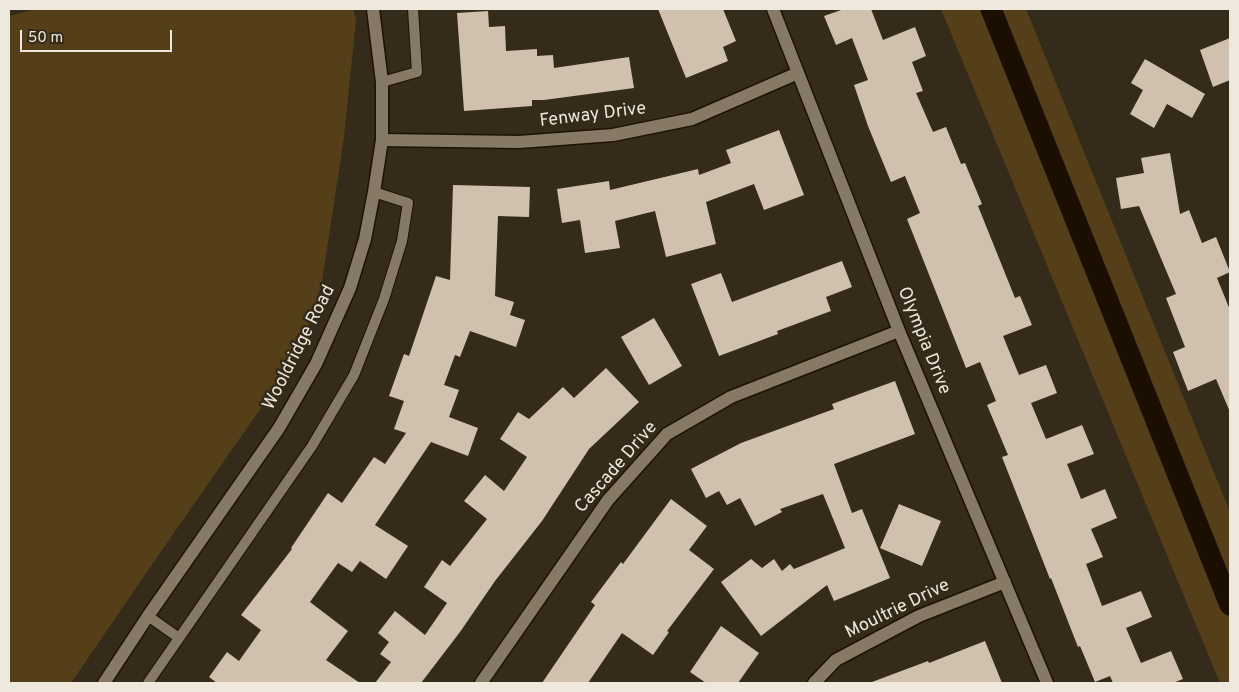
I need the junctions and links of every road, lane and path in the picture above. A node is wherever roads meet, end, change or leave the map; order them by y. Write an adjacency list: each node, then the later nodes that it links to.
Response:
1 (373, 9): 5 (street, Wooldridge Road)
2 (413, 9): 5 (lane)
3 (773, 9): 4 (street, Olympia Drive)
4 (798, 73): 6 (street, Fenway Drive); 8 (street, Olympia Drive)
5 (382, 82): 6 (street, Wooldridge Road)
6 (382, 140): 7 (street, Wooldridge Road)
7 (374, 192): 10 (street, Wooldridge Road); 11 (lane)
8 (899, 330): 9 (street, Olympia Drive); 14 (street, Cascade Drive)
9 (1005, 582): 15 (street, Moultrie Drive); 16 (street, Olympia Drive)
10 (148, 616): 11 (lane); 12 (street, Wooldridge Road)
11 (178, 638): 13 (lane)
12 (104, 683)
13 (148, 683)
14 (482, 683)
15 (814, 683)
16 (1047, 683)

